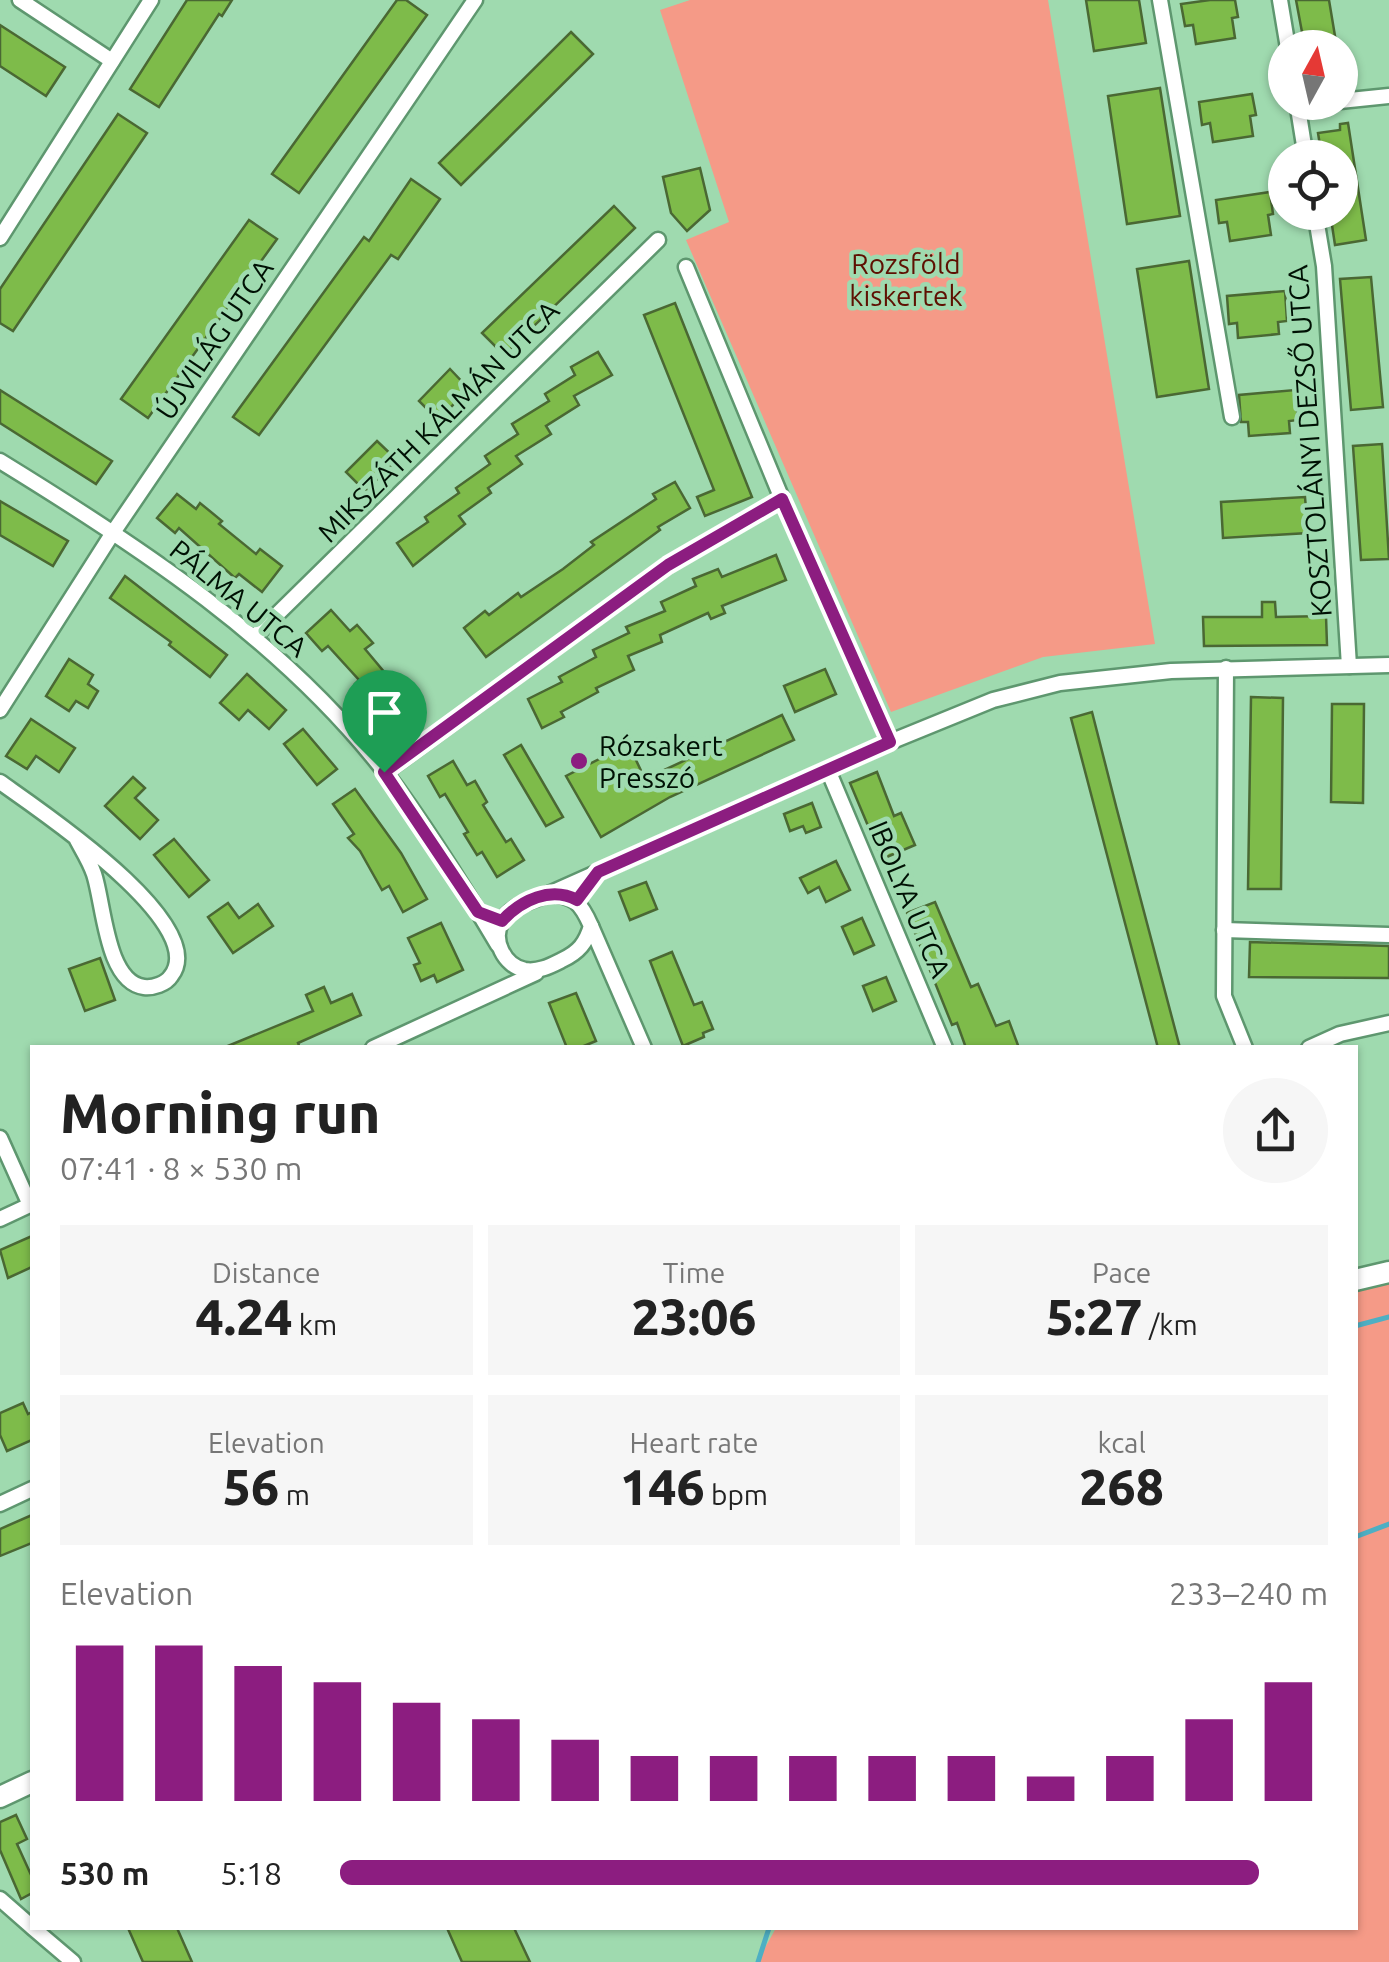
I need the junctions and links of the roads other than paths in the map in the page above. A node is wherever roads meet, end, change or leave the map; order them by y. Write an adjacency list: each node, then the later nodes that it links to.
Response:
1 (20, 0): 7 (street)
2 (151, 0): 7 (street)
3 (475, 0): 18 (street, ÚJVILÁG UTCA)
4 (1160, 0): 15 (street)
5 (1280, 0): 6 (street)
6 (1285, 30)
7 (112, 61): 10 (street)
8 (1389, 96): 9 (street)
9 (1358, 99)
10 (4, 221): 12 (street)
11 (1318, 230): 20 (street, KOSZTOLÁNYI DEZSŐ UTCA)
12 (0, 238)
13 (658, 240): 19 (street, MIKSZÁTH KÁLMÁN UTCA)
14 (686, 267): 17 (street)
15 (1232, 417)
16 (0, 461): 18 (street, PÁLMA UTCA)
17 (782, 499): 24 (street); 26 (street)
18 (114, 531): 19 (street, PÁLMA UTCA); 23 (street, ÚJVILÁG UTCA)
19 (254, 637): 26 (street, PÁLMA UTCA)
20 (1349, 666): 21 (street); 22 (street)
21 (1389, 666)
22 (1226, 668): 24 (street); 35 (street)
23 (0, 710)
24 (890, 742): 25 (street)
25 (828, 770): 29 (street); 46 (street, IBOLYA UTCA)
26 (384, 772): 32 (street, PÁLMA UTCA)
27 (0, 782): 28 (street)
28 (77, 840): 28 (street)
29 (598, 872): 30 (street); 31 (street)
30 (550, 894): 31 (street); 33 (street)
31 (577, 900): 34 (street)
32 (478, 912): 33 (street); 37 (street, PÁLMA UTCA)
33 (502, 921): 37 (street)
34 (591, 926): 38 (street); 39 (street)
35 (1224, 930): 36 (street); 47 (street)
36 (1389, 934)
37 (498, 944): 40 (street, PÁLMA UTCA)
38 (576, 954): 39 (street); 41 (street)
39 (608, 965): 45 (street)
40 (515, 966): 41 (street); 42 (street)
41 (544, 969): 42 (street)
42 (505, 987): 44 (street)
43 (1389, 1023): 48 (street)
44 (379, 1045)
45 (643, 1045)
46 (944, 1045)
47 (1244, 1045)
48 (1316, 1045)
49 (0, 1138): 50 (street)
50 (30, 1203)
51 (30, 1205): 52 (street)
52 (0, 1219)
53 (1389, 1272): 54 (main road)
54 (1358, 1279)
55 (30, 1490): 56 (street)
56 (0, 1504)
57 (30, 1783): 58 (main road)
58 (0, 1797)
59 (0, 1899): 60 (street)
60 (30, 1924)
61 (36, 1930): 62 (street)
62 (73, 1962)

